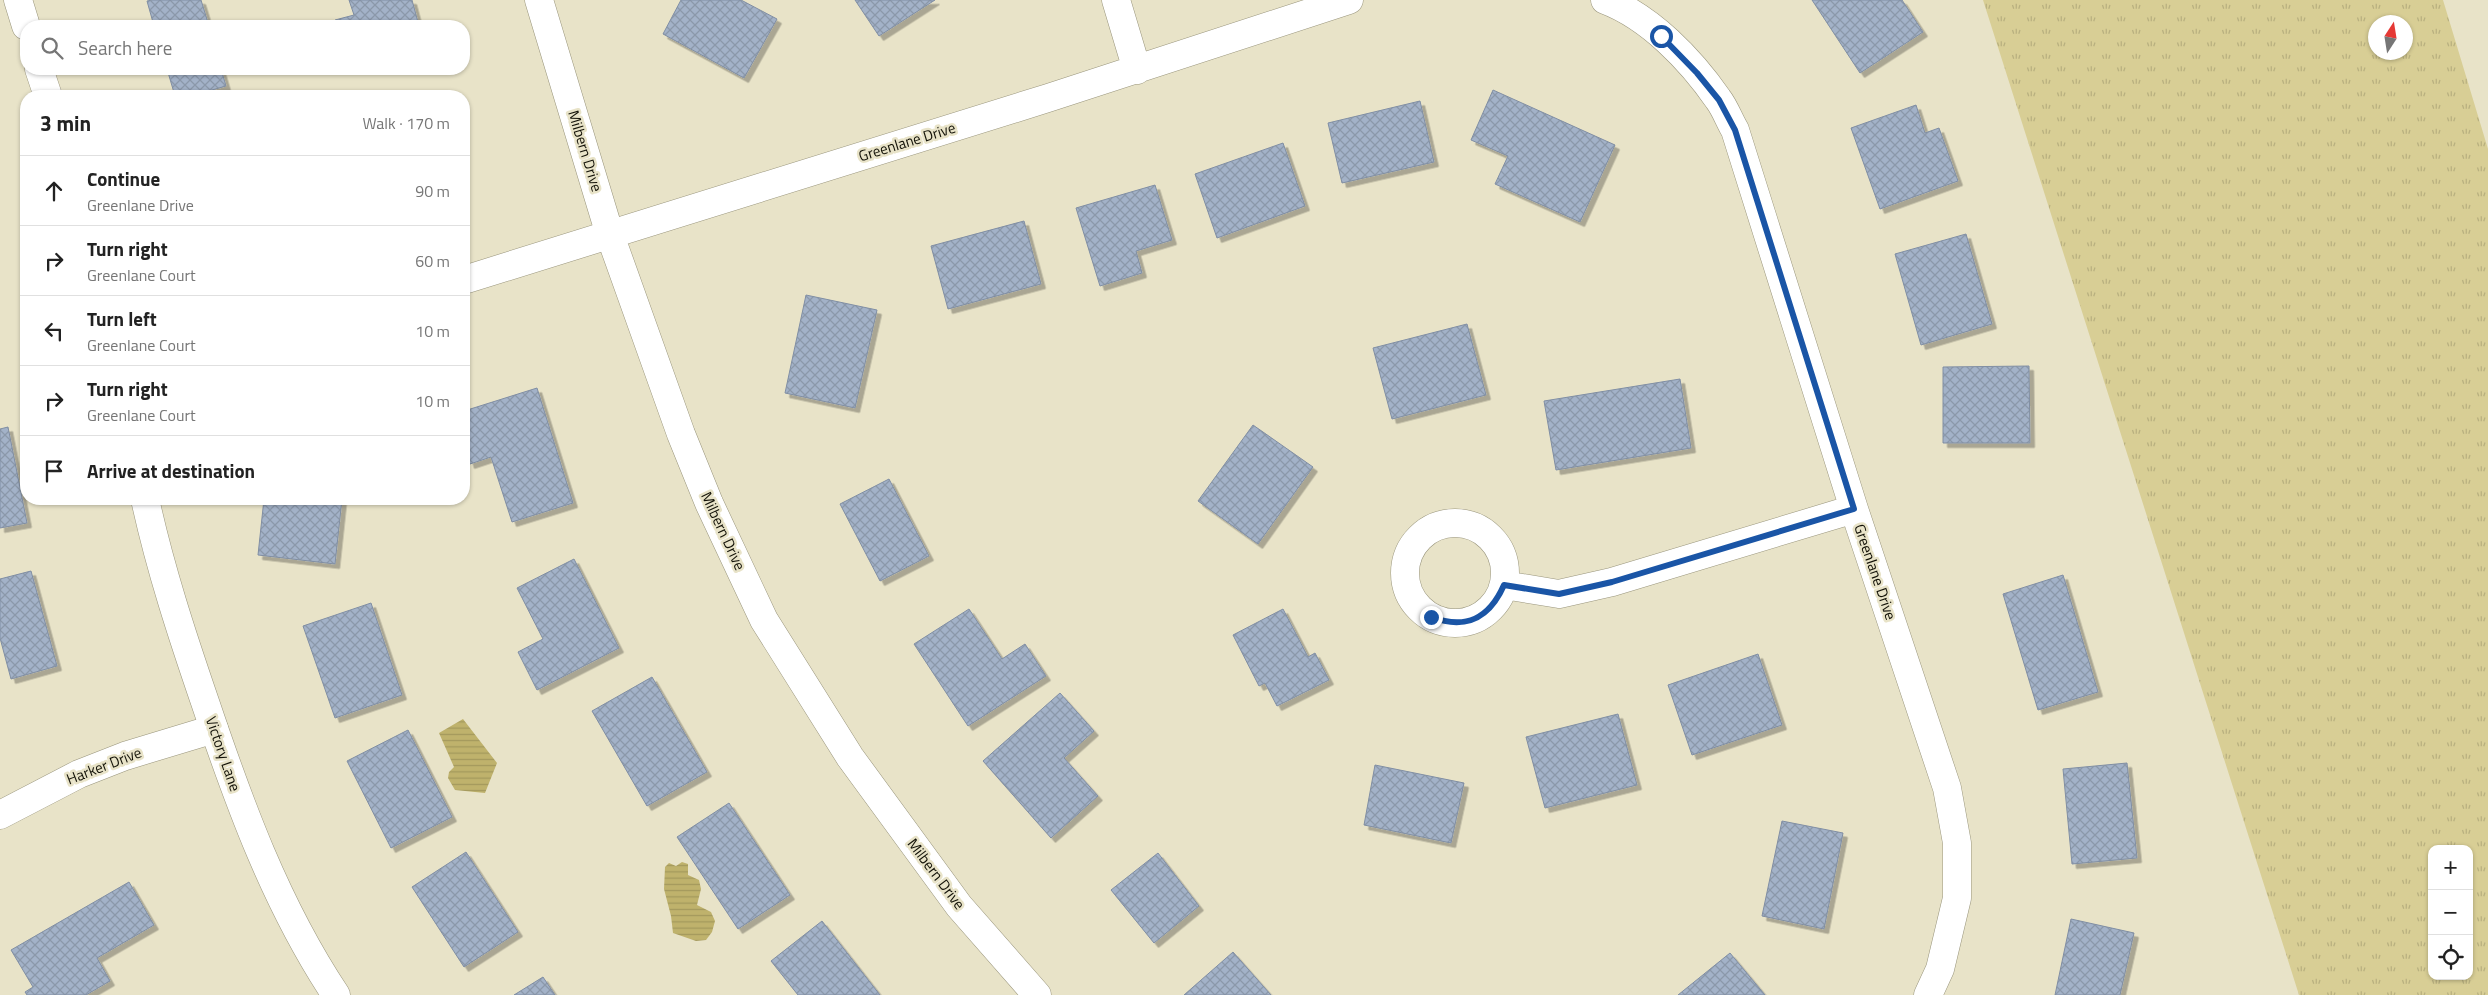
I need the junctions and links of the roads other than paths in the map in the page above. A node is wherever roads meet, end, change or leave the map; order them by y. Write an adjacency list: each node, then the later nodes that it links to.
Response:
1 (18, 0): 6 (street)
2 (539, 0): 10 (street, Milbern Drive)
3 (1116, 0): 7 (street)
4 (1349, 0): 7 (street, Greenlane Drive)
5 (1605, 0): 13 (street, Greenlane Drive)
6 (24, 20)
7 (1137, 70): 10 (street, Greenlane Drive)
8 (41, 75): 9 (street)
9 (46, 90)
10 (610, 235): 11 (street, Greenlane Drive); 18 (street, Milbern Drive)
11 (470, 278)
12 (146, 505): 15 (street, Victory Lane)
13 (1854, 509): 14 (street); 19 (street, Greenlane Drive)
14 (1504, 585)
15 (214, 729): 16 (street, Harker Drive); 17 (street, Victory Lane)
16 (0, 815)
17 (336, 995)
18 (1037, 995)
19 (1928, 995)

